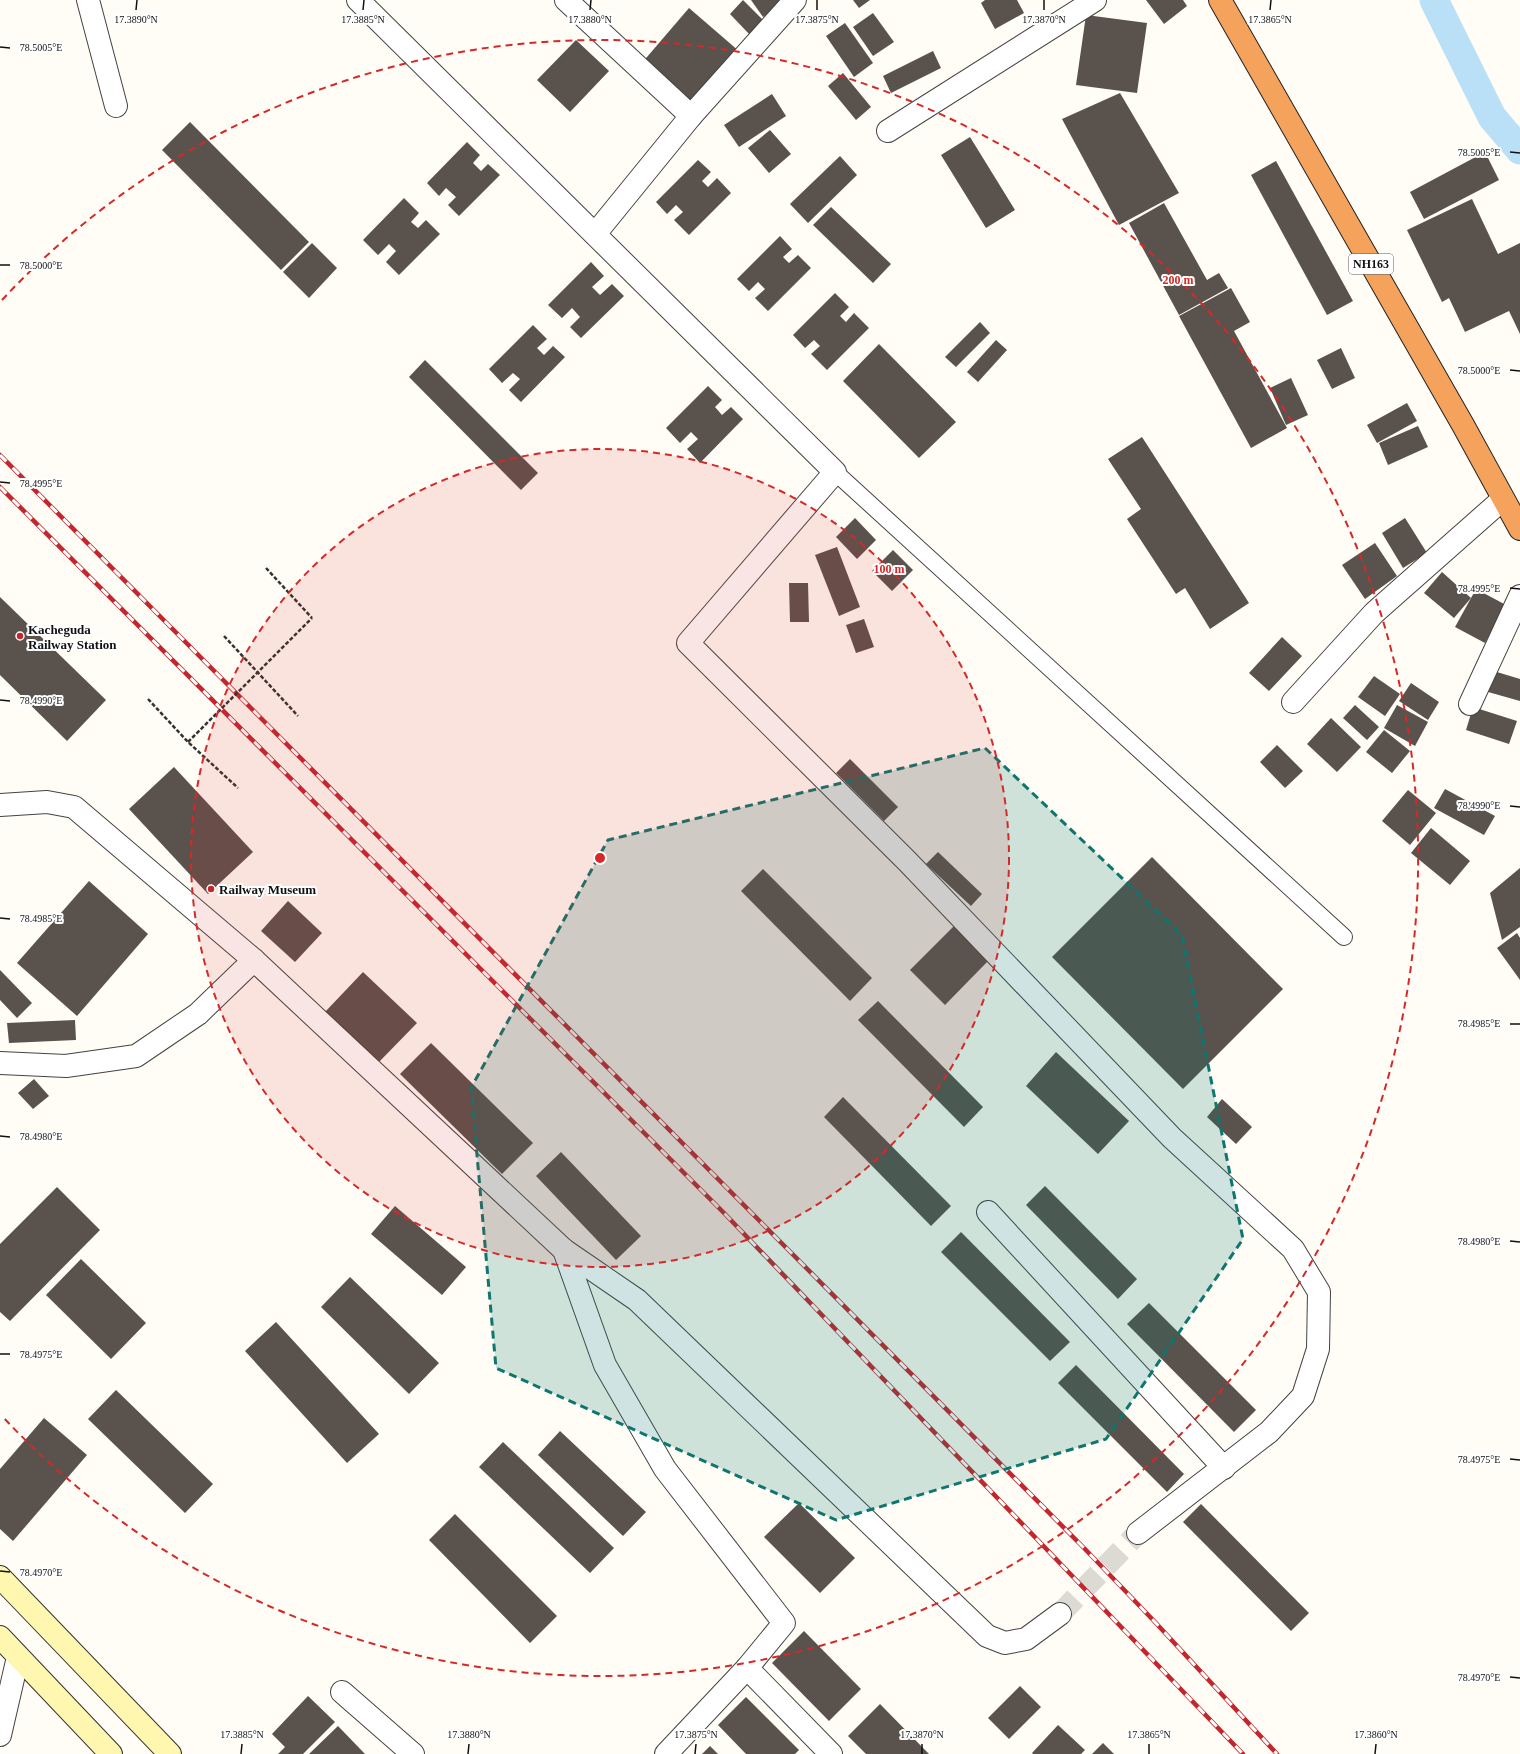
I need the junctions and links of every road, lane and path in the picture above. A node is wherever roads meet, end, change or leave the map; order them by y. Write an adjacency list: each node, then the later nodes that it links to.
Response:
1 (88, 0): 7 (street)
2 (358, 0): 10 (street)
3 (566, 0): 8 (street)
4 (795, 0): 8 (street)
5 (1095, 0): 9 (street)
6 (1220, 0): 12 (highway, NH163)
7 (116, 106)
8 (691, 116): 10 (street)
9 (888, 131)
10 (595, 234): 11 (street)
11 (835, 472): 25 (lane); 30 (street)
12 (1504, 499): 13 (highway, NH163); 19 (street)
13 (1520, 529)
14 (266, 568): 17 (path, bridge)
15 (1520, 596): 20 (street)
16 (224, 636): 17 (path)
17 (257, 672): 21 (path); 22 (path, bridge)
18 (148, 699): 22 (path)
19 (1293, 702)
20 (1470, 704)
21 (298, 716)
22 (188, 742): 23 (path)
23 (238, 788)
24 (0, 805): 26 (street)
25 (1344, 937)
26 (254, 960): 27 (street); 29 (street)
27 (0, 1063)
28 (988, 1212): 30 (street)
29 (564, 1250): 33 (street); 36 (street)
30 (1224, 1468): 31 (street)
31 (1138, 1533)
32 (0, 1577): 40 (main road)
33 (1060, 1614)
34 (0, 1637): 35 (main road)
35 (18, 1657): 38 (street); 39 (main road)
36 (747, 1668): 42 (street); 43 (street)
37 (342, 1692): 41 (street)
38 (0, 1735)
39 (100, 1749)
40 (170, 1754)
41 (413, 1754)
42 (666, 1754)
43 (831, 1754)

